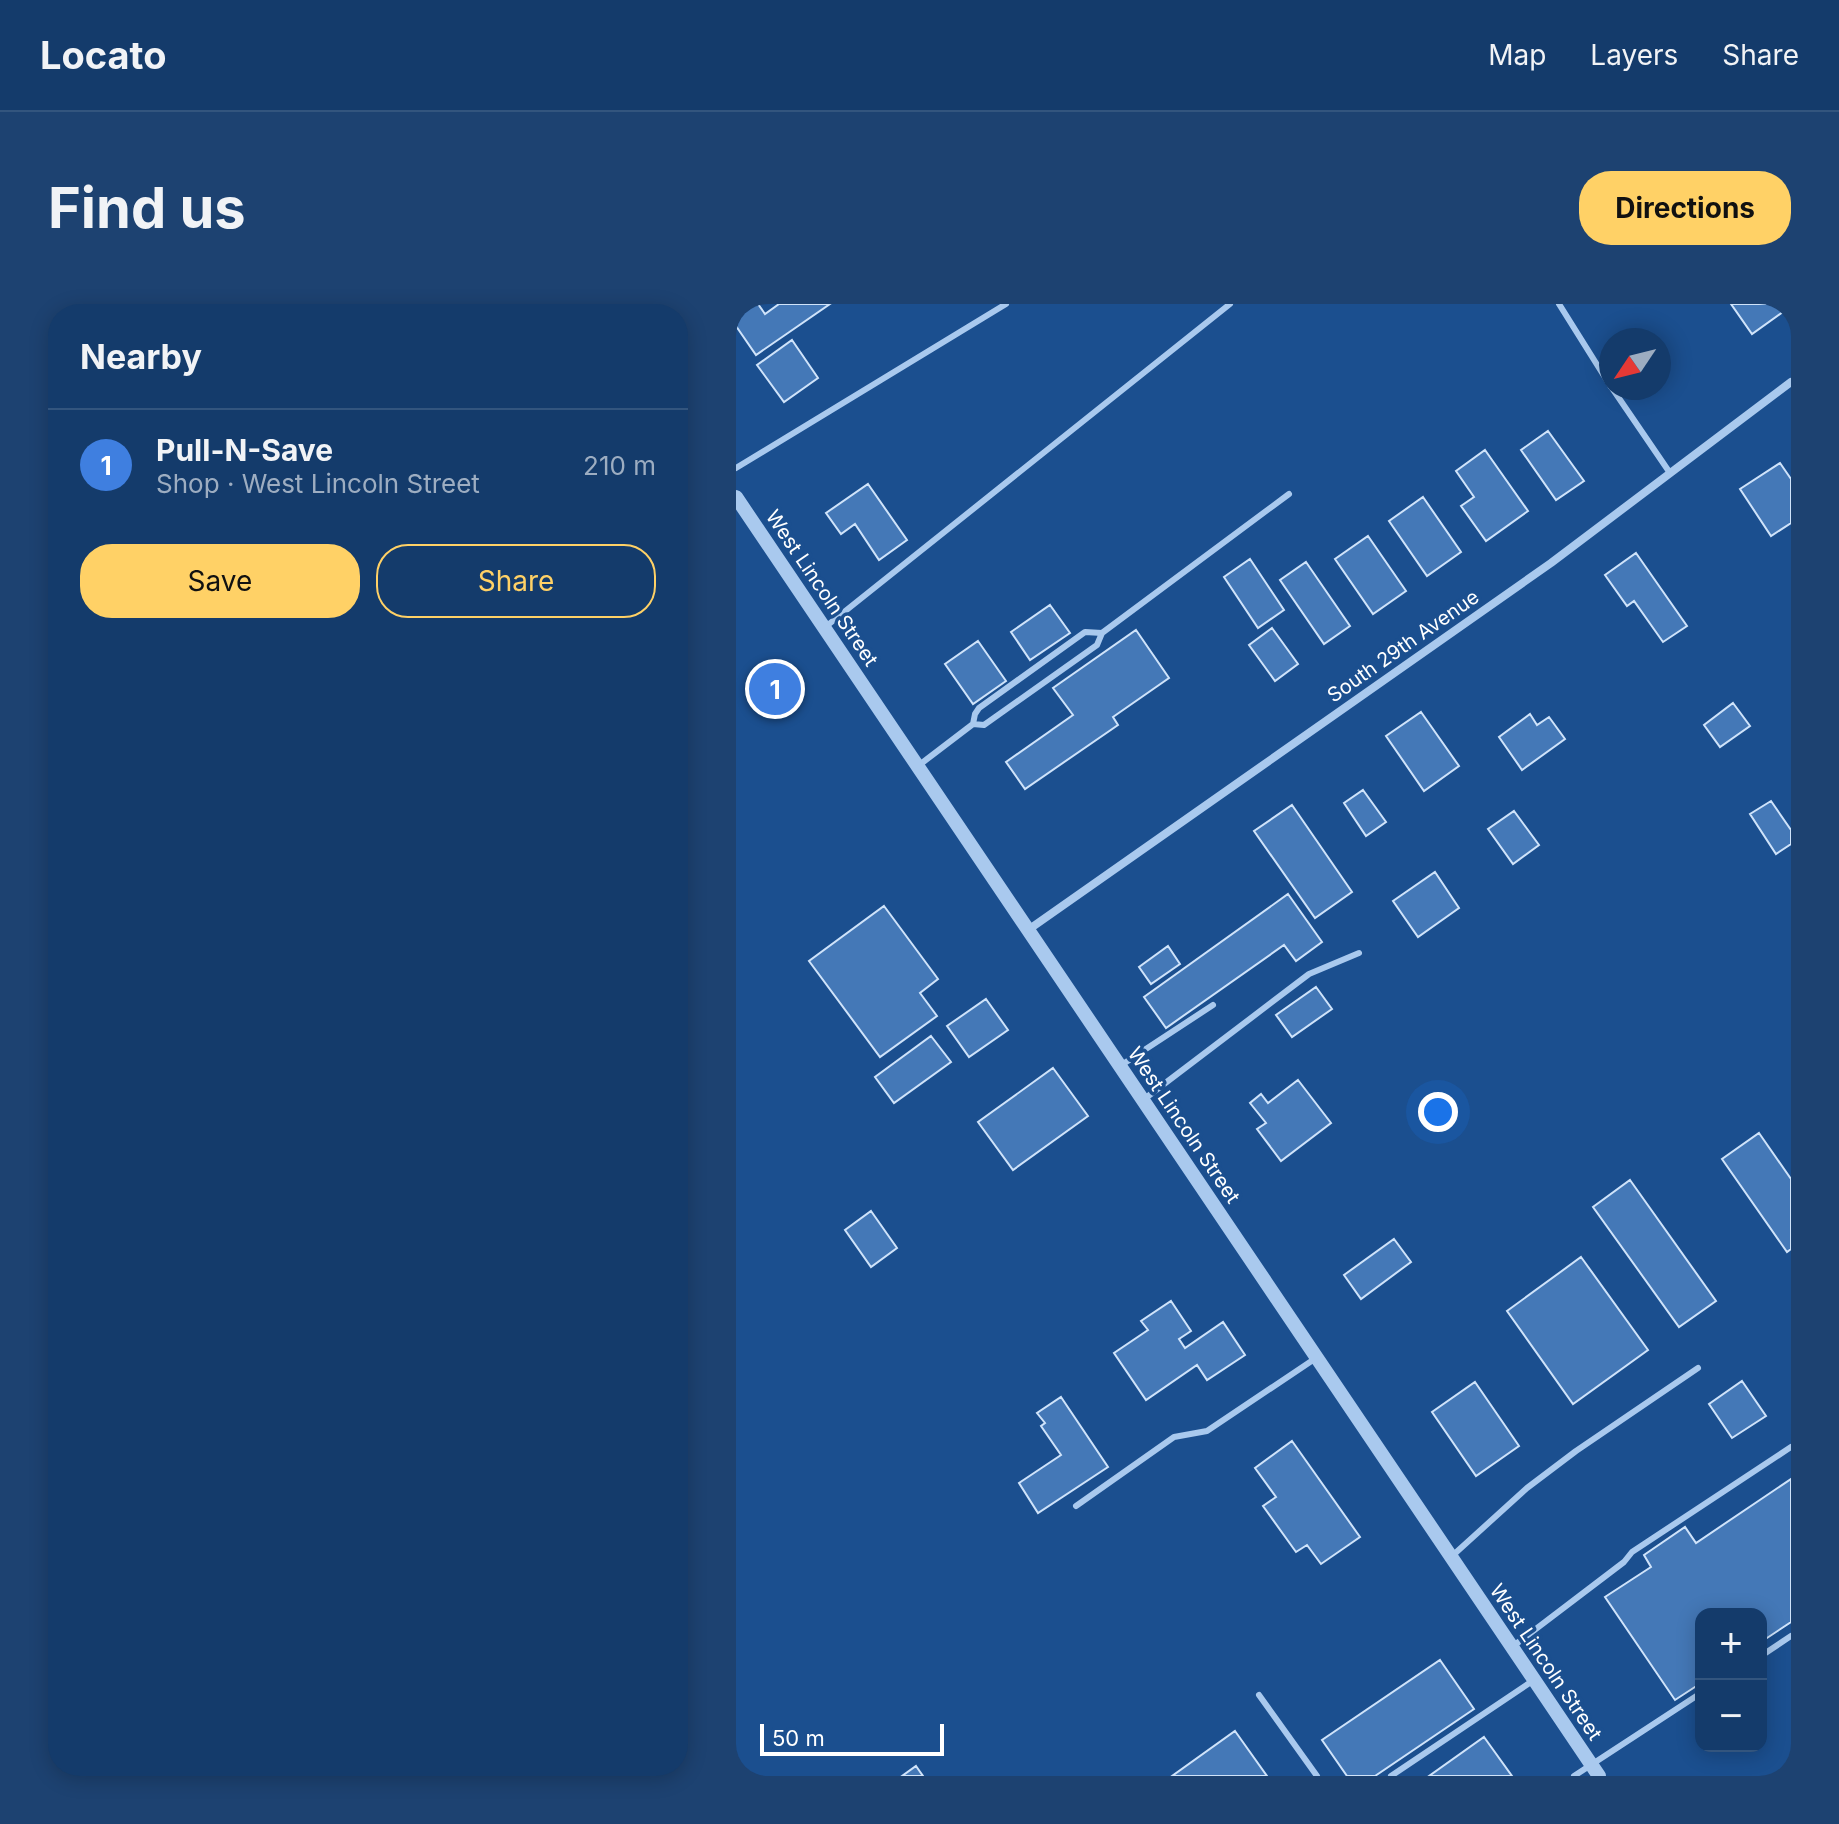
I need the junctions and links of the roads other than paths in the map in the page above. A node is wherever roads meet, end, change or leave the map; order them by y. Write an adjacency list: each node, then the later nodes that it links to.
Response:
1 (1006, 304): 7 (lane)
2 (1230, 304): 11 (lane)
3 (1559, 304): 4 (lane)
4 (1599, 368)
5 (1791, 382): 8 (street, South 29th Avenue)
6 (1620, 400): 8 (lane)
7 (736, 468)
8 (1670, 473): 15 (street, South 29th Avenue)
9 (1289, 494): 12 (lane)
10 (736, 497): 11 (street, West Lincoln Street)
11 (824, 628): 14 (street, West Lincoln Street)
12 (1102, 633): 13 (lane); 13 (lane)
13 (973, 724): 14 (lane)
14 (918, 766): 15 (street, West Lincoln Street)
15 (1028, 930): 18 (street, West Lincoln Street)
16 (1359, 953): 19 (lane)
17 (1213, 1005): 18 (lane)
18 (1120, 1066): 19 (street, West Lincoln Street)
19 (1143, 1100): 20 (street, West Lincoln Street)
20 (1316, 1358): 23 (lane); 24 (street, West Lincoln Street)
21 (1698, 1368): 24 (lane)
22 (1791, 1447): 26 (lane)
23 (1076, 1506)
24 (1451, 1557): 26 (street, West Lincoln Street)
25 (1791, 1636): 27 (lane)
26 (1512, 1647): 28 (street, West Lincoln Street)
27 (1767, 1652)
28 (1534, 1680): 31 (street, West Lincoln Street); 33 (lane)
29 (1259, 1695): 32 (lane)
30 (1695, 1697): 31 (lane)
31 (1595, 1770): 34 (lane)
32 (1317, 1776)
33 (1391, 1776)
34 (1574, 1776)

